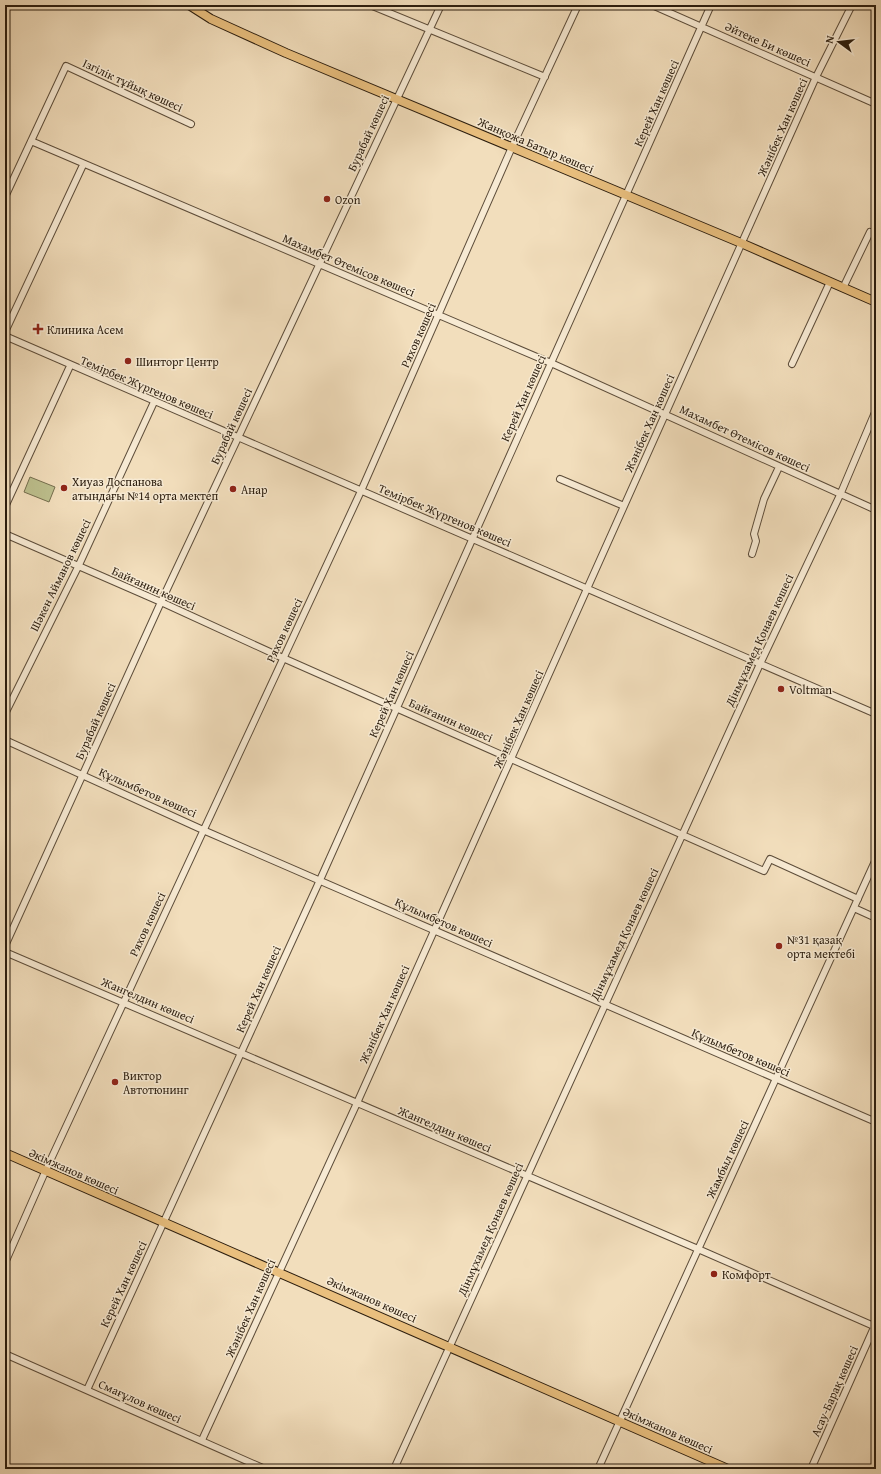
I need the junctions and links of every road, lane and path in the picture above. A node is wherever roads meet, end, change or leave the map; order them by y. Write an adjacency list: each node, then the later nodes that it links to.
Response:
1 (189, 5): 12 (main road, Жанқожа Батыр көшесі)
2 (370, 5): 9 (street)
3 (441, 5): 9 (street, Бурабай көшесі)
4 (578, 5): 10 (street, Ряхов көшесі)
5 (652, 5): 8 (street, Әйтеке Би көшесі)
6 (711, 5): 8 (street, Керей Хан көшесі)
7 (852, 5): 11 (street, Жәнібек Хан көшесі)
8 (701, 27): 11 (street, Әйтеке Би көшесі); 18 (street, Керей Хан көшесі)
9 (429, 30): 10 (street); 12 (street, Бурабай көшесі)
10 (545, 77): 16 (street, Ряхов көшесі)
11 (816, 77): 13 (street, Әйтеке Би көшесі); 21 (street, Жәнібек Хан көшесі)
12 (396, 100): 16 (main road, Жанқожа Батыр көшесі); 22 (street, Бурабай көшесі)
13 (876, 104)
14 (191, 124): 15 (street, Ізгілік тұйық көшесі)
15 (31, 142): 17 (street, Махамбет Өтемісов көшесі); 19 (street)
16 (512, 147): 18 (main road, Жанқожа Батыр көшесі); 26 (street, Ряхов көшесі)
17 (84, 165): 22 (street, Махамбет Өтемісов көшесі); 27 (street)
18 (627, 195): 21 (main road, Жанқожа Батыр көшесі); 29 (street, Керей Хан көшесі)
19 (5, 197)
20 (870, 232): 24 (street)
21 (741, 243): 23 (main road, Жанқожа Батыр көшесі); 34 (street, Жәнібек Хан көшесі)
22 (319, 264): 26 (street, Махамбет Өтемісов көшесі); 35 (street, Бурабай көшесі)
23 (830, 282): 24 (main road, Жанқожа Батыр көшесі); 30 (street)
24 (843, 288): 25 (main road, Жанқожа Батыр көшесі)
25 (876, 302)
26 (439, 315): 29 (street, Махамбет Өтемісов көшесі); 38 (street, Ряхов көшесі)
27 (5, 332)
28 (5, 336): 31 (street, Темірбек Жүргенов көшесі)
29 (550, 363): 34 (street, Махамбет Өтемісов көшесі); 44 (street, Керей Хан көшесі)
30 (792, 364)
31 (70, 366): 32 (street, Темірбек Жүргенов көшесі); 41 (street)
32 (154, 402): 35 (street, Темірбек Жүргенов көшесі); 46 (street, Шәкен Айманов көшесі)
33 (876, 410): 39 (street, Дінмұхамед Қонаев көшесі)
34 (666, 414): 36 (street, Махамбет Өтемісов көшесі); 40 (street, Жәнібек Хан көшесі)
35 (238, 438): 38 (street, Темірбек Жүргенов көшесі); 48 (street, Бурабай көшесі)
36 (779, 467): 39 (street, Махамбет Өтемісов көшесі); 45 (street)
37 (560, 479): 40 (street)
38 (361, 491): 44 (street, Темірбек Жүргенов көшесі); 49 (street, Ряхов көшесі)
39 (840, 495): 42 (street, Махамбет Өтемісов көшесі); 50 (street, Дінмұхамед Қонаев көшесі)
40 (624, 506): 47 (street, Жәнібек Хан көшесі)
41 (5, 507)
42 (876, 510)
43 (5, 534): 46 (street, Байғанин көшесі)
44 (472, 539): 47 (street, Темірбек Жүргенов көшесі); 51 (street, Керей Хан көшесі)
45 (752, 554)
46 (78, 567): 48 (street, Байғанин көшесі); 52 (street, Шәкен Айманов көшесі)
47 (587, 589): 50 (street, Темірбек Жүргенов көшесі); 55 (street, Жәнібек Хан көшесі)
48 (161, 602): 49 (street, Байғанин көшесі); 56 (street, Бурабай көшесі)
49 (283, 658): 51 (street, Байғанин көшесі); 57 (street, Ряхов көшесі)
50 (760, 664): 53 (street, Темірбек Жүргенов көшесі); 58 (street, Дінмұхамед Қонаев көшесі)
51 (397, 708): 55 (street, Байғанин көшесі); 60 (street, Керей Хан көшесі)
52 (5, 714)
53 (876, 714)
54 (5, 740): 56 (street, Құлымбетов көшесі)
55 (512, 759): 58 (street, Байғанин көшесі); 64 (street, Жәнібек Хан көшесі)
56 (83, 775): 57 (street, Құлымбетов көшесі); 65 (street, Бурабай көшесі)
57 (203, 830): 60 (street, Құлымбетов көшесі); 67 (street, Ряхов көшесі)
58 (683, 834): 61 (street, Байғанин көшесі); 68 (street, Дінмұхамед Қонаев көшесі)
59 (876, 859): 61 (street, Жамбыл көшесі)
60 (320, 880): 64 (street, Құлымбетов көшесі); 69 (street, Керей Хан көшесі)
61 (858, 899): 62 (street, Жамбыл көшесі)
62 (854, 908): 63 (street); 70 (street, Жамбыл көшесі)
63 (876, 918)
64 (434, 930): 68 (street, Құлымбетов көшесі); 71 (street, Жәнібек Хан көшесі)
65 (5, 946)
66 (5, 952): 67 (street, Жангелдин көшесі)
67 (124, 1002): 69 (street, Жангелдин көшесі); 74 (street, Ряхов көшесі)
68 (603, 1005): 70 (street, Құлымбетов көшесі); 75 (street, Дінмұхамед Қонаев көшесі)
69 (242, 1052): 71 (street, Жангелдин көшесі); 76 (street, Керей Хан көшесі)
70 (776, 1078): 72 (street, Құлымбетов көшесі); 77 (street, Жамбыл көшесі)
71 (357, 1103): 75 (street, Жангелдин көшесі); 79 (street, Жәнібек Хан көшесі)
72 (876, 1122)
73 (5, 1153): 74 (main road, Әкімжанов көшесі)
74 (45, 1172): 76 (main road, Әкімжанов көшесі); 78 (street, Ряхов көшесі)
75 (526, 1175): 77 (street, Жангелдин көшесі); 81 (street, Дінмұхамед Қонаев көшесі)
76 (164, 1223): 79 (main road, Әкімжанов көшесі); 83 (street, Керей Хан көшесі)
77 (698, 1248): 80 (street, Жангелдин көшесі); 84 (street, Жамбыл көшесі)
78 (5, 1263)
79 (278, 1271): 81 (main road, Әкімжанов көшесі); 85 (street, Жәнібек Хан көшесі)
80 (875, 1325): 90 (street, Асау-Барақ көшесі)
81 (450, 1347): 84 (main road, Әкімжанов көшесі); 87 (street, Дінмұхамед Қонаев көшесі)
82 (5, 1354): 83 (street, Смағұлов көшесі)
83 (87, 1390): 85 (street, Смағұлов көшесі)
84 (619, 1421): 88 (street, Жамбыл көшесі); 89 (main road, Әкімжанов көшесі)
85 (202, 1440): 86 (street, Смағұлов көшесі)
86 (265, 1469)
87 (394, 1469)
88 (598, 1469)
89 (728, 1469)
90 (811, 1469)

